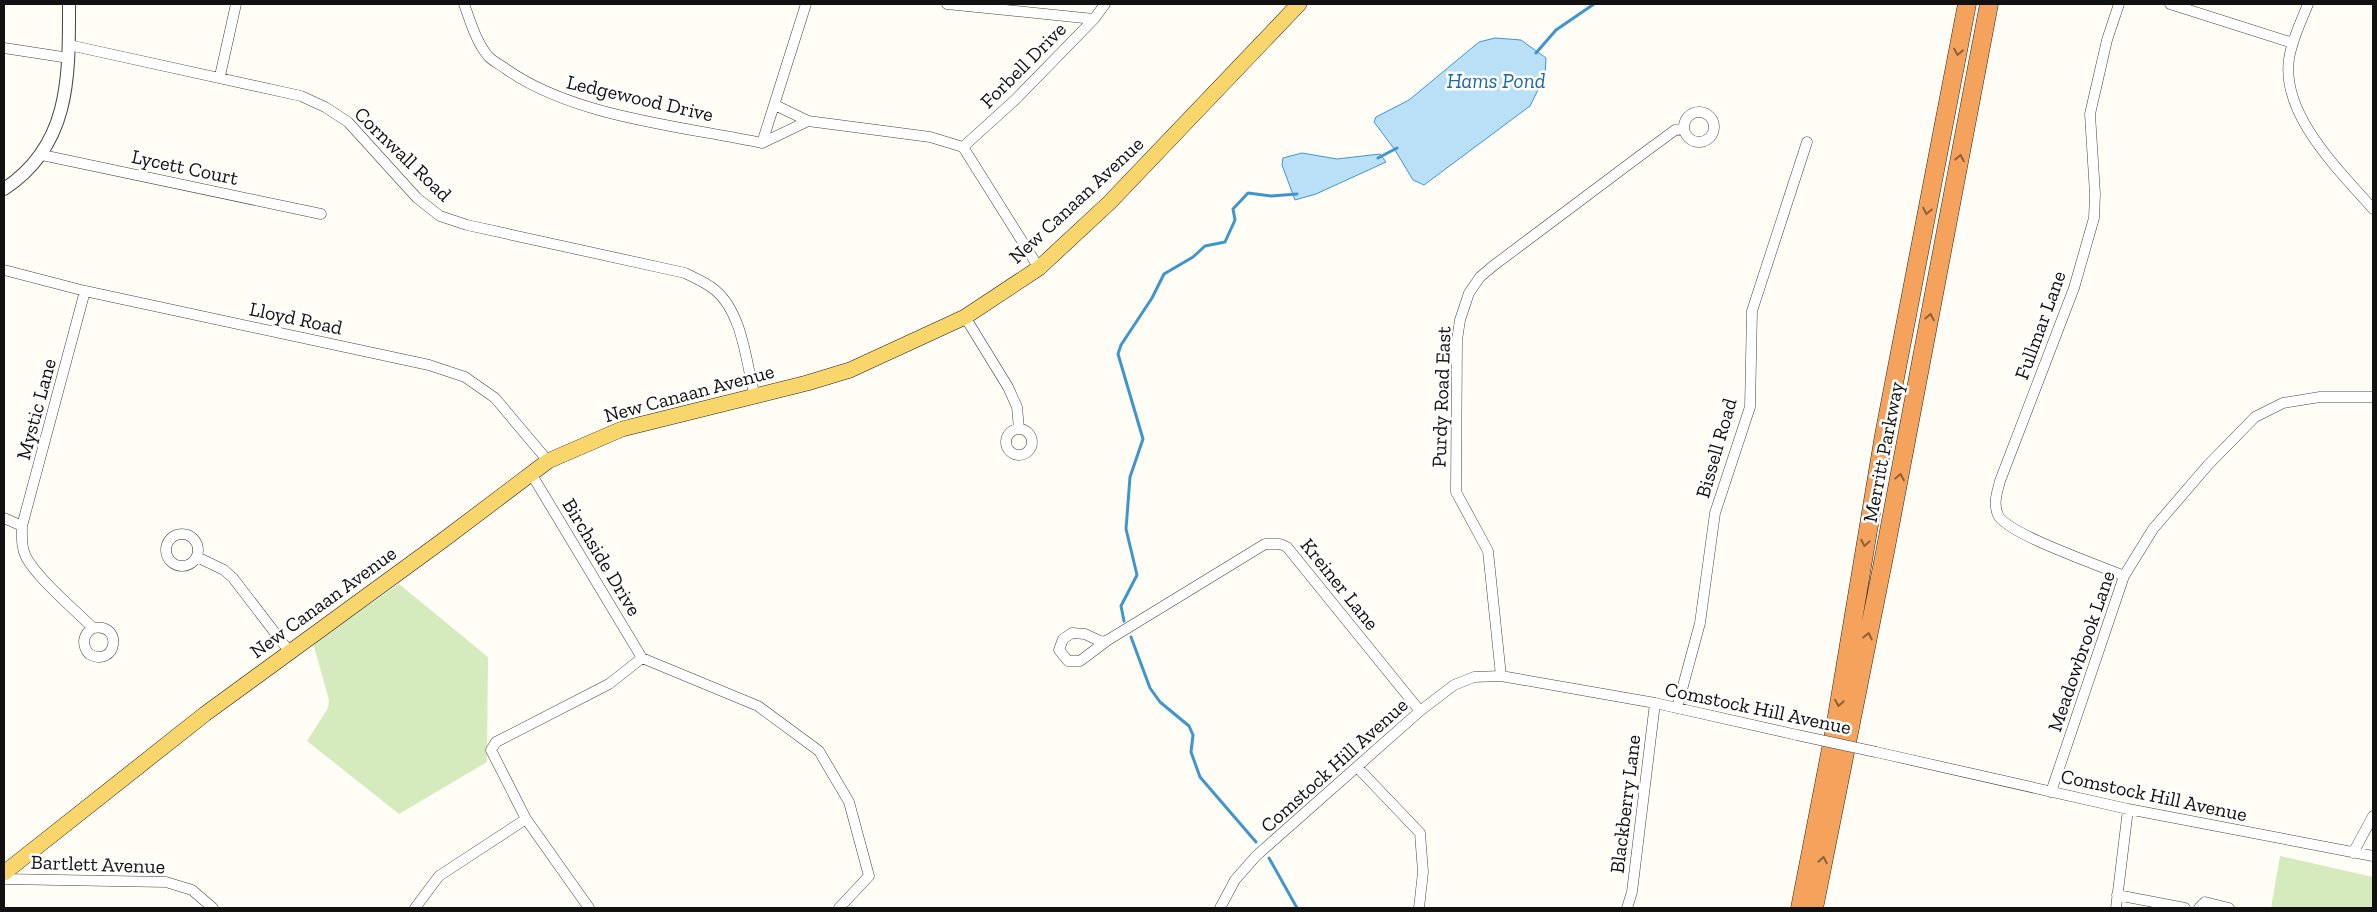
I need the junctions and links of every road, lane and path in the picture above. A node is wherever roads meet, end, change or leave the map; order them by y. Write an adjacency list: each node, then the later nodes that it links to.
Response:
1 (69, 4): 15 (street)
2 (236, 4): 18 (street)
3 (464, 4): 23 (street, Ledgewood Drive)
4 (806, 4): 19 (street)
5 (948, 4): 13 (street)
6 (1105, 4): 13 (street, Forbell Drive)
7 (1299, 4): 29 (main road, New Canaan Avenue)
8 (1967, 4): 67 (highway, Merritt Parkway, one-way to 67)
9 (1989, 4): 68 (highway, Merritt Parkway, one-way to 9)
10 (2119, 4): 41 (street, Fullmar Lane)
11 (2170, 4): 14 (street)
12 (2308, 4): 14 (street)
13 (1094, 19): 24 (street, Forbell Drive)
14 (2292, 43): 27 (street)
15 (69, 45): 17 (street); 18 (street, Cornwall Road)
16 (4, 48): 17 (street)
17 (69, 58): 25 (street)
18 (220, 76): 33 (street, Cornwall Road)
19 (775, 106): 20 (street); 23 (street)
20 (808, 121): 23 (street); 24 (street)
21 (1684, 129): 46 (street, Purdy Road East)
22 (1806, 142): 48 (street, Bissell Road)
23 (762, 143)
24 (963, 147): 29 (street)
25 (42, 155): 26 (street); 28 (street, Lycett Court)
26 (4, 189)
27 (2373, 209)
28 (321, 214)
29 (1040, 268): 32 (main road, New Canaan Avenue)
30 (4, 270): 31 (street, Lloyd Road)
31 (86, 291): 36 (street, Lloyd Road); 39 (street, Mystic Lane)
32 (965, 317): 33 (main road, New Canaan Avenue); 35 (street)
33 (755, 397): 36 (main road, New Canaan Avenue)
34 (2373, 397): 41 (street, Meadowbrook Lane)
35 (1019, 429)
36 (548, 461): 37 (main road, New Canaan Avenue)
37 (532, 475): 44 (main road, New Canaan Avenue); 45 (street, Birchside Drive)
38 (4, 518): 39 (street)
39 (22, 526): 42 (street, Mystic Lane)
40 (197, 557): 44 (street)
41 (2124, 576): 51 (street, Meadowbrook Lane)
42 (93, 628)
43 (1108, 640): 49 (street, Kreiner Lane)
44 (289, 651): 57 (main road, New Canaan Avenue)
45 (642, 658): 54 (street); 63 (street)
46 (1501, 676): 47 (street, Comstock Hill Avenue); 49 (street, Comstock Hill Avenue)
47 (1655, 703): 48 (street, Comstock Hill Avenue); 66 (street, Blackberry Lane)
48 (1677, 708): 51 (street, Comstock Hill Avenue, bridge)
49 (1420, 711): 50 (street, Comstock Hill Avenue)
50 (1358, 768): 64 (street, Comstock Hill Avenue); 65 (street)
51 (2051, 792): 52 (street, Comstock Hill Avenue)
52 (2128, 809): 55 (street, Comstock Hill Avenue); 59 (street)
53 (2373, 816): 55 (street)
54 (526, 819): 61 (street); 62 (street)
55 (2353, 853): 56 (street, Comstock Hill Avenue)
56 (2373, 856)
57 (4, 873)
58 (4, 879): 60 (street, Bartlett Avenue)
59 (2117, 895): 69 (street); 70 (street)
60 (213, 908)
61 (415, 908)
62 (590, 908)
63 (839, 908)
64 (1220, 908)
65 (1419, 908)
66 (1627, 908)
67 (1800, 908)
68 (1814, 908)
69 (2116, 908)
70 (2185, 908)
71 (2199, 908): 72 (street)
72 (2229, 908)

